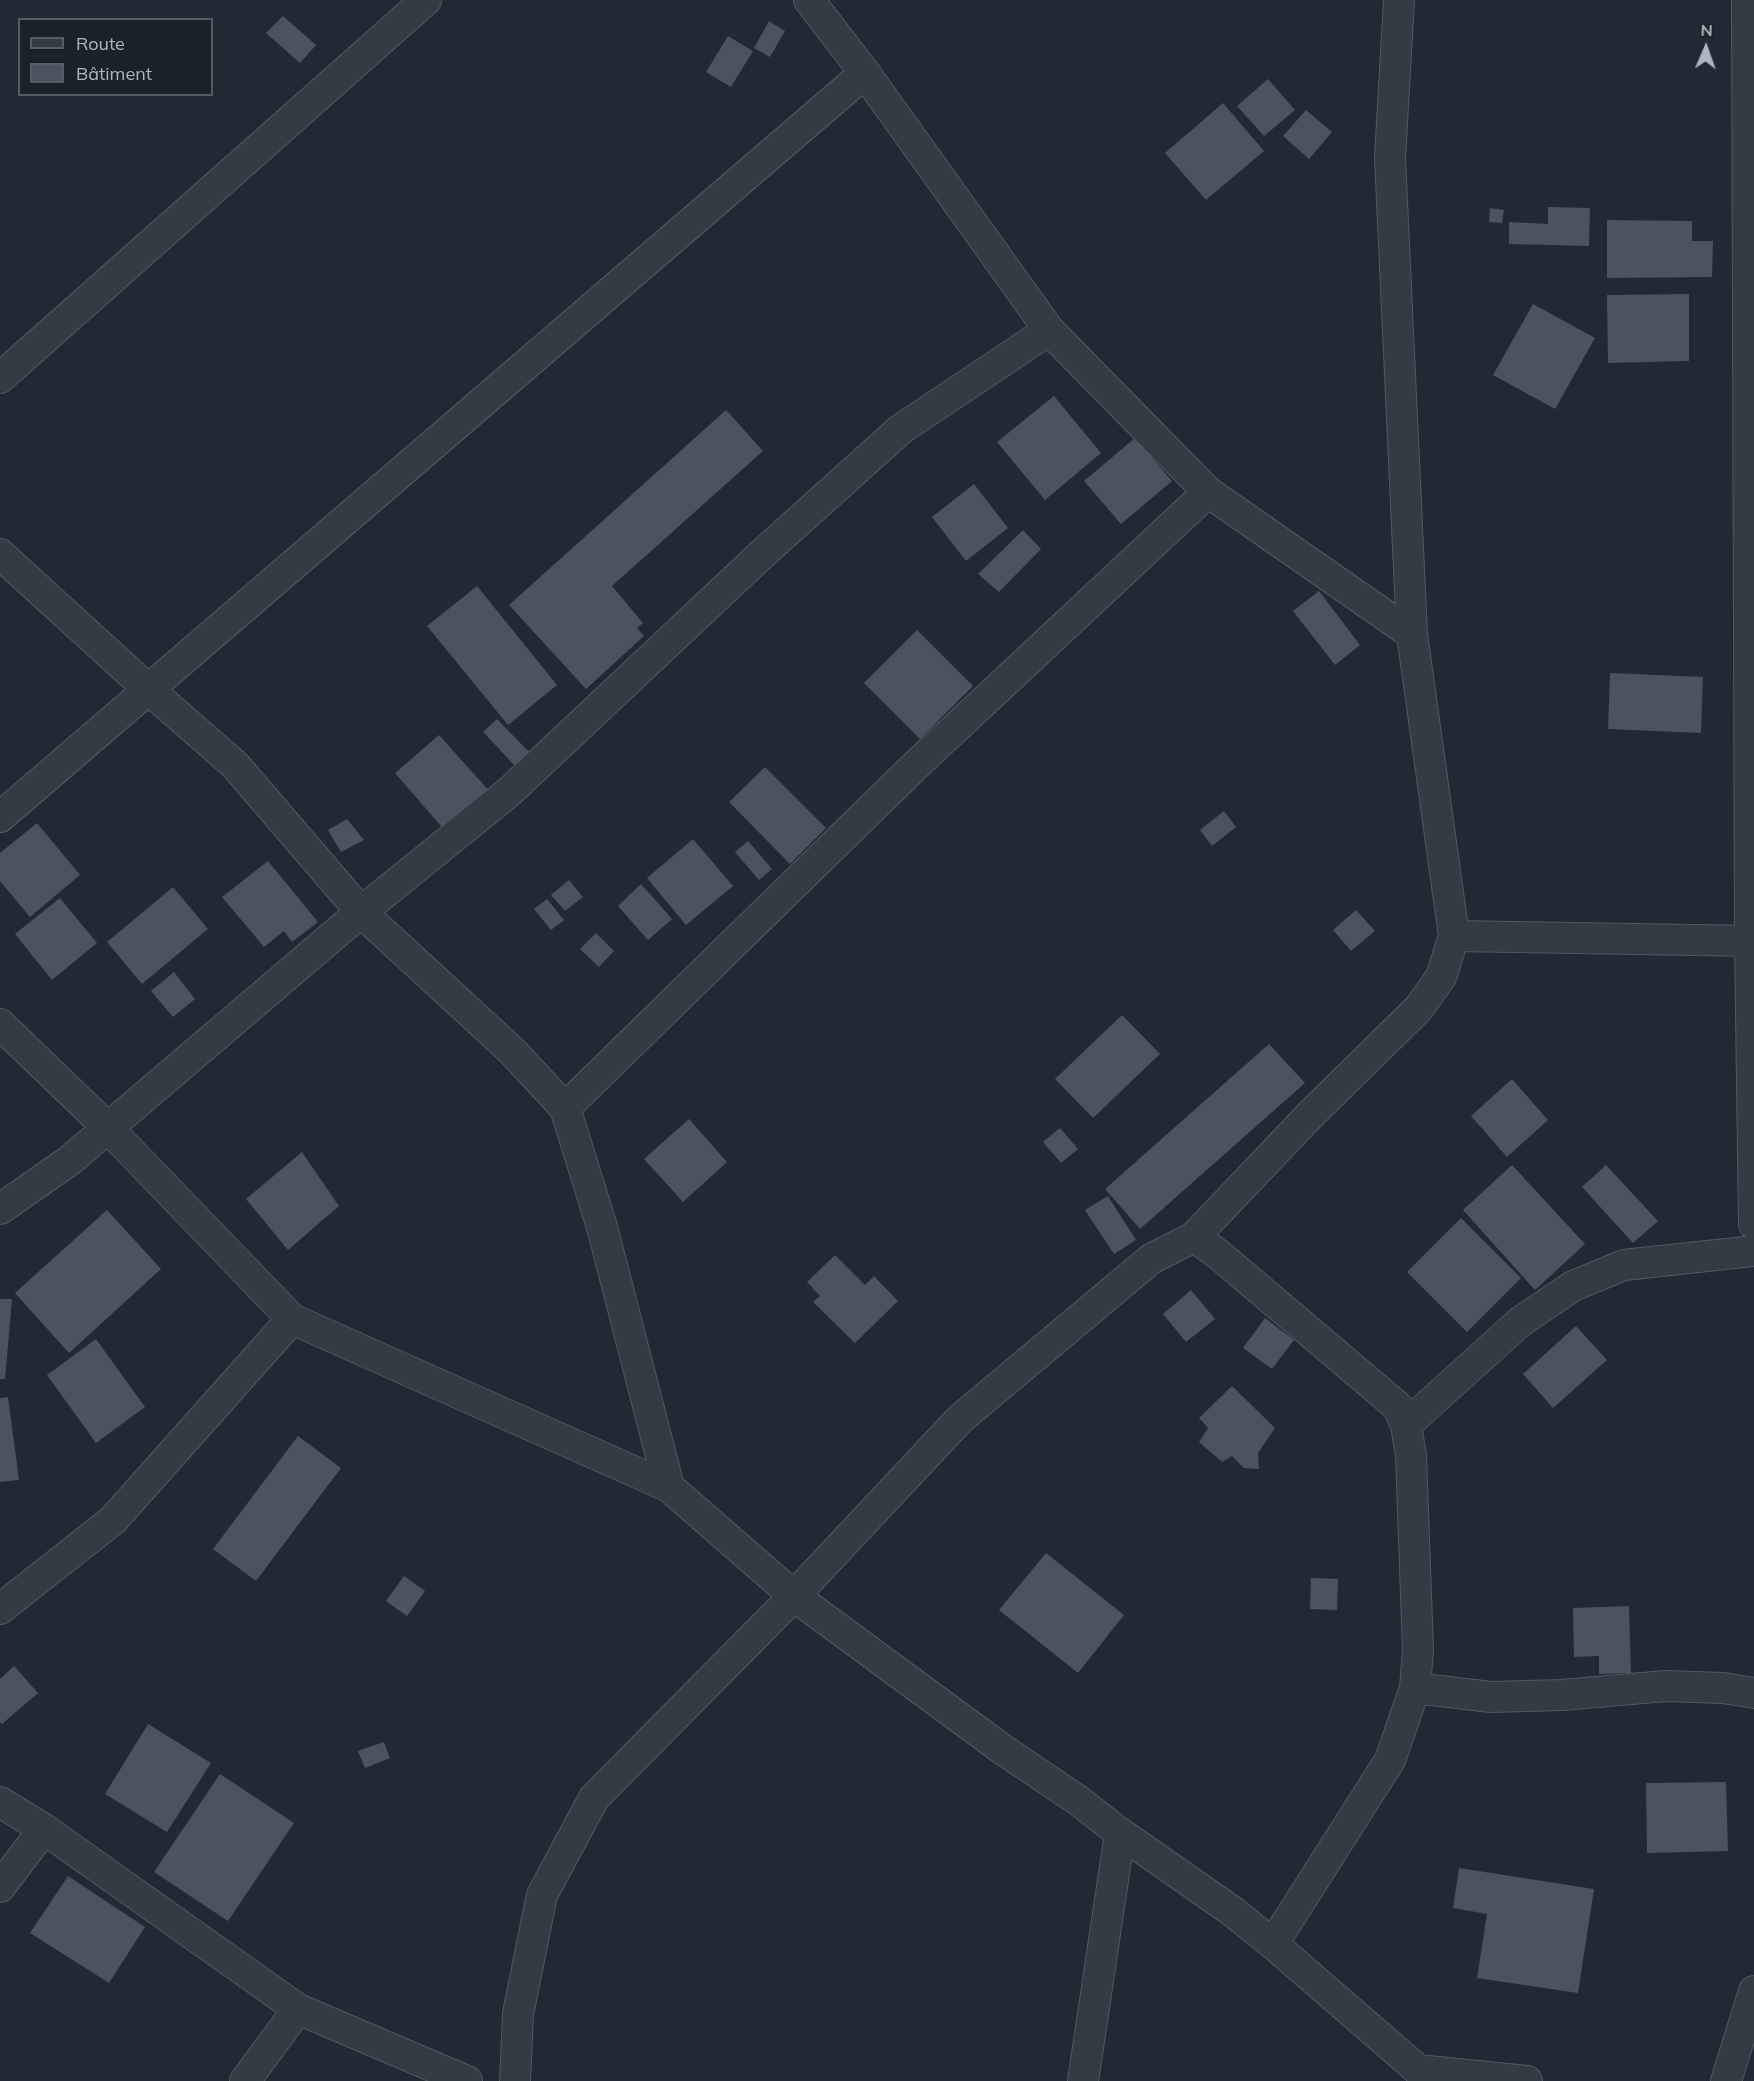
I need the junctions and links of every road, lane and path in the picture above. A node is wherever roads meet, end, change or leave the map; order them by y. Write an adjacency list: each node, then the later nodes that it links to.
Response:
1 (426, 0): 7 (street)
2 (809, 0): 5 (street)
3 (1399, 0): 10 (street)
4 (1747, 0): 15 (street)
5 (865, 73): 6 (street); 11 (street)
6 (1049, 330): 8 (street); 13 (street)
7 (0, 378)
8 (1208, 492): 10 (street); 17 (street)
9 (0, 554): 11 (street)
10 (1412, 633): 14 (street)
11 (148, 689): 12 (street); 13 (street)
12 (0, 817)
13 (361, 912): 17 (street); 18 (street)
14 (1454, 936): 15 (street); 21 (street)
15 (1752, 941): 20 (street)
16 (0, 1024): 18 (street)
17 (565, 1108): 25 (street)
18 (107, 1127): 19 (street); 23 (street)
19 (0, 1209)
20 (1754, 1224)
21 (1194, 1237): 24 (street); 26 (street)
22 (1754, 1251): 24 (street)
23 (292, 1319): 25 (street); 27 (street)
24 (1406, 1425): 28 (street)
25 (669, 1487): 26 (street)
26 (794, 1596): 32 (street); 40 (street)
27 (0, 1609)
28 (1415, 1688): 29 (street); 34 (street)
29 (1754, 1693)
30 (0, 1802): 31 (street)
31 (44, 1829): 33 (street); 36 (street)
32 (1120, 1833): 34 (street); 41 (street)
33 (0, 1887)
34 (1273, 1944): 37 (street)
35 (1754, 1991): 43 (street)
36 (298, 2009): 38 (street); 39 (street)
37 (1422, 2077): 42 (street)
38 (245, 2081)
39 (467, 2081)
40 (515, 2081)
41 (1083, 2081)
42 (1527, 2081)
43 (1726, 2081)

